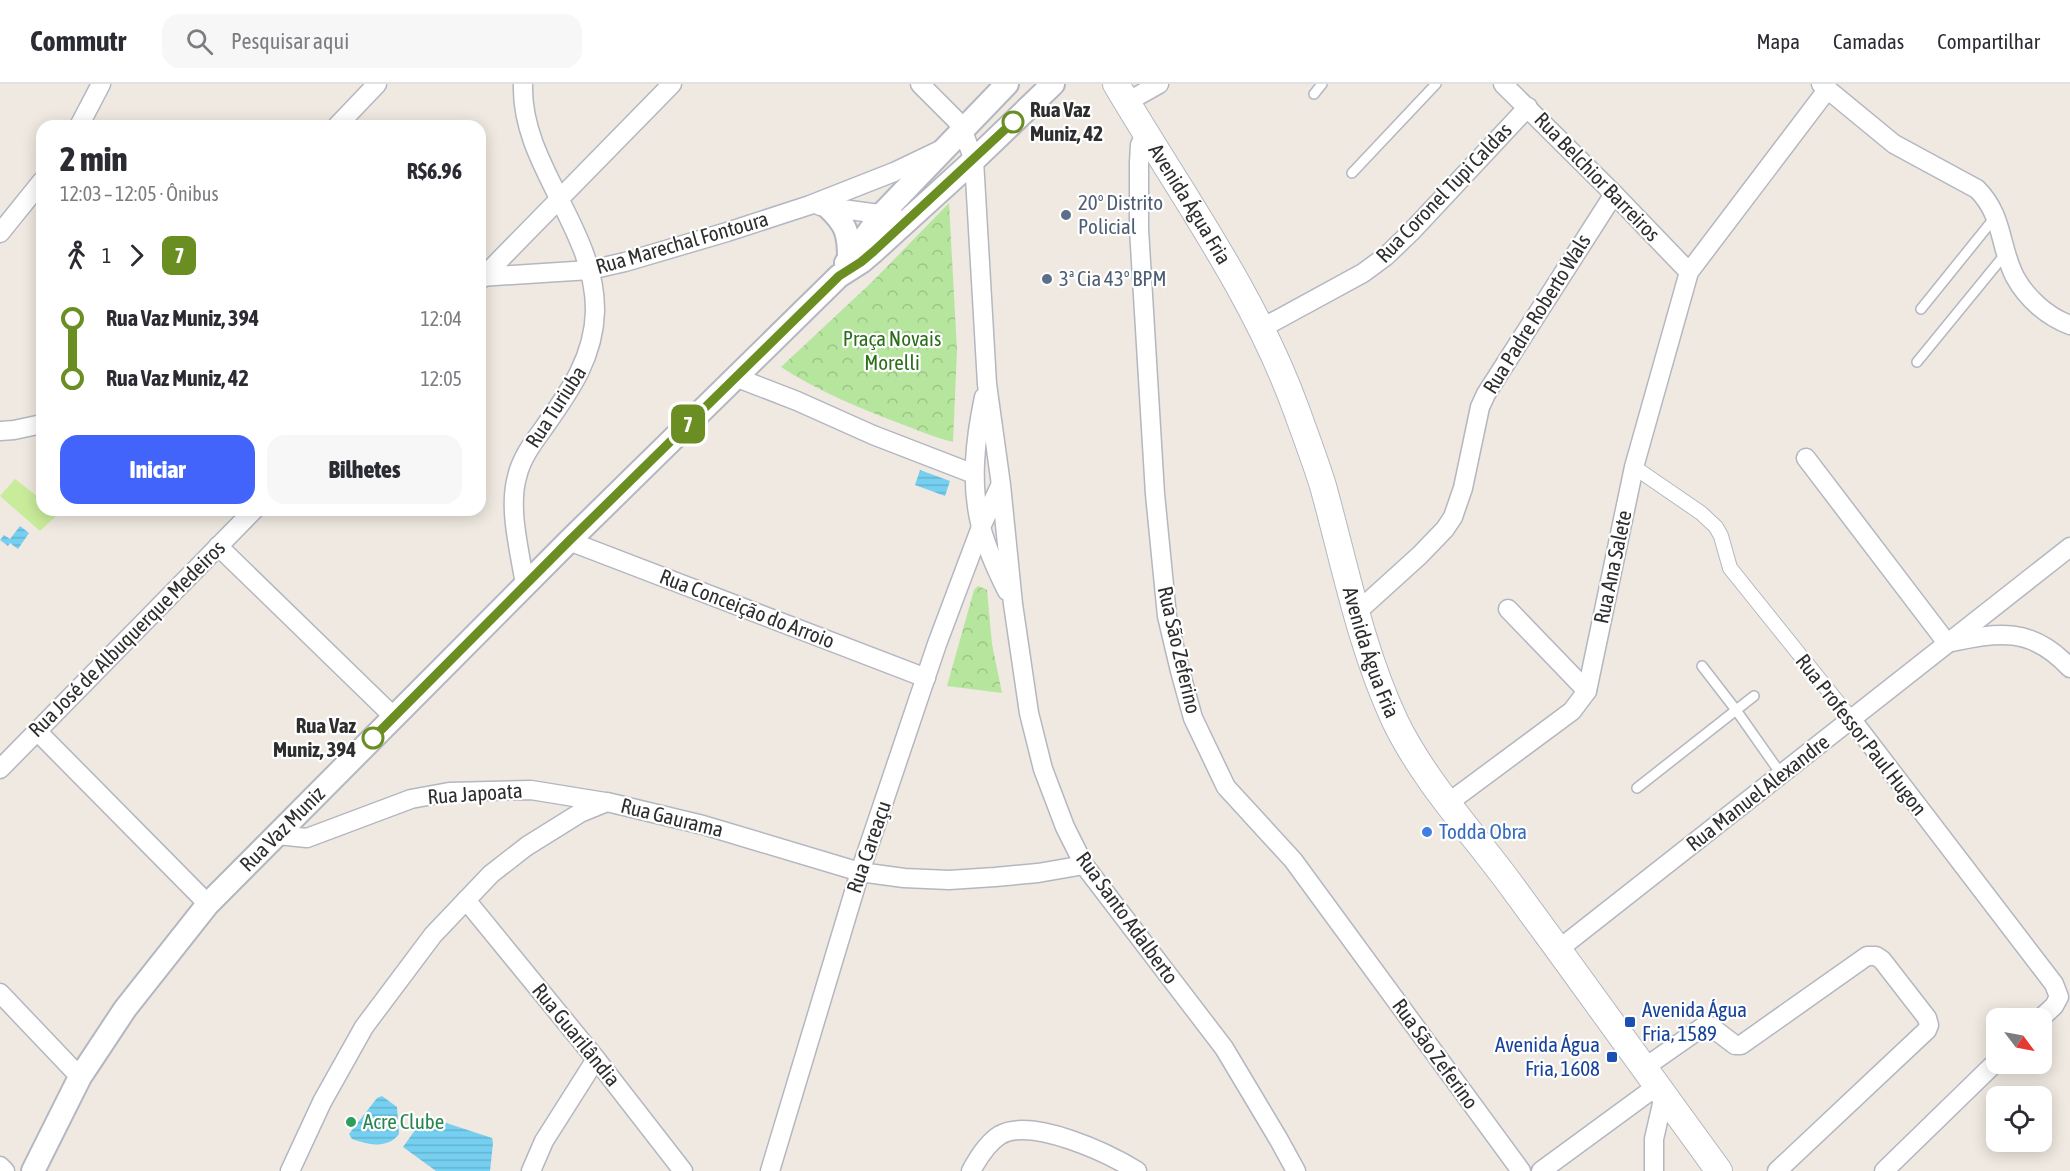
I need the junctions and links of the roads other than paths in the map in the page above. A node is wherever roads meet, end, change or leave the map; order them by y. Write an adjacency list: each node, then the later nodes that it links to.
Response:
1 (100, 84): 16 (street)
2 (377, 84): 17 (street)
3 (523, 84): 25 (street, Rua Turiuba)
4 (672, 84): 25 (street)
5 (920, 84): 18 (street)
6 (1007, 84): 18 (street, Rua Vaz Muniz)
7 (1053, 84): 21 (street, Rua Vaz Muniz)
8 (1159, 84): 13 (street)
9 (1322, 84): 14 (lane)
10 (1436, 84): 22 (lane)
11 (1503, 84): 15 (street, Rua Belchior Barreiros)
12 (1824, 87): 28 (street); 34 (street)
13 (1121, 93): 19 (main road, Avenida Água Fria)
14 (1314, 94)
15 (1528, 107): 24 (street, Rua Belchior Barreiros); 39 (street, Rua Coronel Tupi Caldas)
16 (82, 120)
17 (344, 120)
18 (962, 129): 20 (street, Rua Vaz Muniz); 21 (street)
19 (1146, 132): 39 (main road, Avenida Água Fria); 95 (street, Rua São Zeferino)
20 (944, 149): 26 (street, Rua Marechal Fontoura); 27 (street, Rua Vaz Muniz)
21 (974, 160): 29 (street, Rua Vaz Muniz); 42 (street)
22 (1352, 173)
23 (36, 188): 30 (street)
24 (1614, 194): 34 (street, Rua Belchior Barreiros); 57 (street, Rua Padre Roberto Wals)
25 (560, 199): 33 (street, Rua Turiuba); 35 (street)
26 (819, 206): 27 (street, Rua Marechal Fontoura); 32 (street); 33 (street, Rua Marechal Fontoura)
27 (882, 214): 29 (street); 32 (street, Rua Vaz Muniz)
28 (1996, 216): 31 (street); 37 (lane)
29 (908, 218): 32 (street, Rua Vaz Muniz)
30 (0, 233)
31 (2007, 252): 38 (street); 40 (lane)
32 (844, 267): 41 (street, Rua Vaz Muniz)
33 (590, 270): 36 (street, Rua Marechal Fontoura); 54 (street, Rua Turiuba)
34 (1689, 272): 46 (street, Rua Ana Salete)
35 (486, 273)
36 (486, 278)
37 (1921, 309)
38 (2070, 326)
39 (1262, 328): 57 (main road, Avenida Água Fria)
40 (1917, 362)
41 (735, 377): 47 (street); 51 (street, Rua Vaz Muniz)
42 (987, 384): 47 (street); 48 (street)
43 (36, 425): 44 (street)
44 (0, 431)
45 (1806, 458): 58 (street)
46 (1634, 467): 62 (street, Rua Ana Salete); 66 (street, Rua Professor Paul Hugon)
47 (974, 474): 50 (street)
48 (1001, 485): 50 (street); 55 (street, Rua Santo Adalberto)
49 (248, 516): 52 (street, Rua José de Albuquerque Medeiros)
50 (981, 527): 55 (street, Rua Santo Adalberto); 61 (street, Rua Careaçu)
51 (569, 541): 54 (street, Rua Vaz Muniz); 61 (street, Rua Conceição do Arroio)
52 (219, 546): 65 (street); 67 (street, Rua José de Albuquerque Medeiros)
53 (2070, 548): 58 (street, Rua Manuel Alexandre)
54 (525, 585): 65 (street, Rua Vaz Muniz)
55 (1013, 604): 74 (street, Rua Santo Adalberto)
56 (1508, 609): 62 (street)
57 (1356, 613): 72 (main road, Avenida Água Fria)
58 (1947, 643): 60 (street); 66 (street, Rua Manuel Alexandre)
59 (1702, 666): 64 (lane)
60 (2070, 668)
61 (926, 678): 75 (street, Rua Careaçu)
62 (1587, 691): 72 (street, Rua Ana Salete)
63 (1754, 696): 64 (lane)
64 (1736, 710): 69 (lane); 70 (lane)
65 (394, 717): 73 (street, Rua Vaz Muniz)
66 (1851, 720): 69 (street, Rua Manuel Alexandre); 80 (street, Rua Professor Paul Hugon)
67 (37, 731): 68 (street, Rua José de Albuquerque Medeiros); 77 (street)
68 (0, 768)
69 (1781, 774): 78 (street, Rua Manuel Alexandre)
70 (1637, 788)
71 (607, 802): 73 (street, Rua Japoata); 75 (street, Rua Gaurama); 76 (street, Rua Gaurama)
72 (1448, 802): 78 (main road, Avenida Água Fria)
73 (277, 835): 77 (street, Rua Vaz Muniz)
74 (1084, 865): 75 (street, Rua Gaurama); 94 (street, Rua Santo Adalberto)
75 (860, 872): 91 (street, Rua Careaçu)
76 (466, 900): 81 (street, Rua Guarilândia); 88 (street, Rua Gaurama)
77 (208, 904): 83 (street, Rua Vaz Muniz)
78 (1559, 949): 84 (main road, Avenida Água Fria)
79 (0, 993): 83 (street)
80 (2052, 1008)
81 (596, 1059): 89 (street); 90 (street, Rua Guarilândia)
82 (1986, 1072): 100 (street)
83 (80, 1077): 87 (street, Rua Vaz Muniz)
84 (1655, 1083): 96 (street); 97 (street); 98 (main road, Avenida Água Fria); 99 (street)
85 (0, 1166): 86 (street)
86 (5, 1171)
87 (33, 1171)
88 (290, 1171)
89 (531, 1171)
90 (683, 1171)
91 (770, 1171)
92 (971, 1171): 93 (street)
93 (1137, 1171)
94 (1296, 1171)
95 (1521, 1171)
96 (1541, 1171)
97 (1654, 1171)
98 (1719, 1171)
99 (1777, 1171)
100 (1884, 1171)

